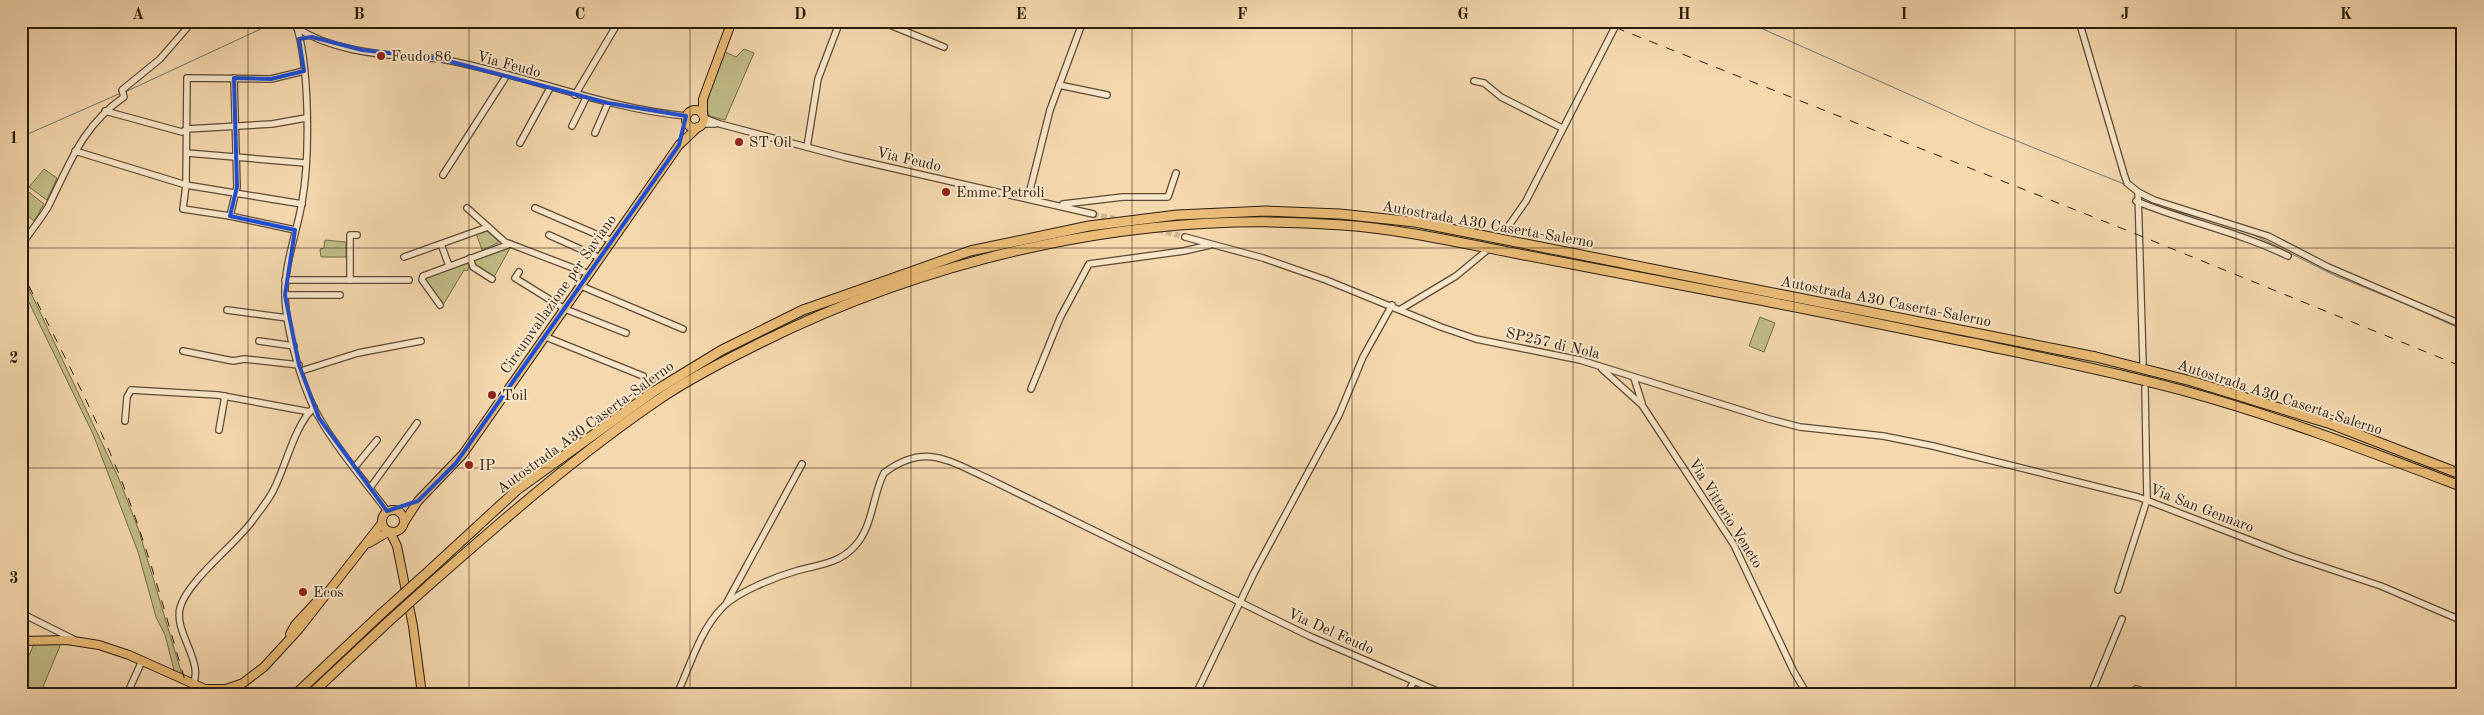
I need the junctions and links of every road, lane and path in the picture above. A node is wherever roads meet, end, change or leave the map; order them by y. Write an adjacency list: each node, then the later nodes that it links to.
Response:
1 (193, 21): 25 (street)
2 (295, 21): 10 (street)
3 (619, 21): 21 (street)
4 (732, 21): 16 (main road)
5 (840, 21): 36 (street)
6 (880, 21): 13 (street)
7 (1083, 21): 19 (street)
8 (1618, 21): 31 (street)
9 (2079, 21): 44 (street)
10 (297, 28): 11 (street, Via Feudo); 12 (street)
11 (312, 36): 12 (street); 15 (street, Via Feudo)
12 (300, 39): 14 (street)
13 (944, 48)
14 (304, 71): 17 (street); 27 (street)
15 (507, 75): 20 (street, Via Feudo); 42 (street)
16 (711, 77): 26 (main road, Circumvallazione per Saviano); 28 (main road)
17 (234, 78): 29 (street); 32 (street)
18 (1474, 81): 31 (street)
19 (1059, 85): 22 (street); 46 (street)
20 (550, 88): 21 (street, Via Feudo); 34 (street)
21 (575, 95): 23 (street, Via Feudo)
22 (1107, 95)
23 (586, 98): 24 (street, Via Feudo); 30 (street)
24 (608, 103): 26 (street, Via Feudo); 33 (street)
25 (105, 111): 32 (street); 37 (street)
26 (688, 116): 28 (main road); 28 (main road); 35 (main road, Circumvallazione per Saviano)
27 (306, 118): 29 (street); 40 (street)
28 (702, 121): 35 (main road, Circumvallazione per Saviano); 36 (street, Via Feudo)
29 (236, 126): 32 (street); 39 (street)
30 (572, 126)
31 (1562, 128): 56 (street)
32 (187, 130): 38 (street)
33 (595, 133)
34 (520, 143)
35 (679, 145): 60 (main road, Circumvallazione per Saviano)
36 (807, 147): 46 (street, Via Feudo)
37 (75, 151): 43 (street); 64 (street)
38 (187, 153): 39 (street); 43 (street)
39 (236, 156): 40 (street); 45 (street)
40 (305, 163): 48 (street)
41 (1176, 173): 49 (street)
42 (443, 175)
43 (186, 185): 45 (street); 53 (street)
44 (2138, 192): 47 (street); 86 (street)
45 (235, 194): 48 (street); 53 (street)
46 (1028, 198): 49 (street, Via Feudo)
47 (2136, 200): 66 (street); 94 (street)
48 (302, 204): 55 (street)
49 (1058, 205): 52 (street, Via Feudo)
50 (467, 208): 54 (street)
51 (535, 208): 60 (street)
52 (1093, 214)
53 (230, 216): 55 (street)
54 (488, 227): 61 (street); 62 (street)
55 (295, 230): 74 (street)
56 (1504, 231)
57 (357, 235): 75 (street)
58 (549, 235): 69 (street)
59 (1185, 237): 63 (street, SP257 di Nola)
60 (612, 241): 69 (main road, Circumvallazione per Saviano)
61 (441, 244): 67 (street); 70 (street)
62 (510, 244): 68 (street); 72 (street)
63 (1212, 244): 81 (street, SP257 di Nola); 102 (street)
64 (21, 245)
65 (1485, 252): 83 (street)
66 (2288, 256)
67 (404, 257)
68 (470, 258): 70 (street); 73 (street)
69 (600, 258): 72 (main road, Circumvallazione per Saviano)
70 (448, 266): 80 (street)
71 (519, 272): 82 (street)
72 (589, 274): 77 (main road, Circumvallazione per Saviano)
73 (492, 279)
74 (285, 280): 75 (street); 78 (street)
75 (350, 280): 76 (street)
76 (409, 280)
77 (580, 286): 82 (main road, Circumvallazione per Saviano); 87 (street)
78 (285, 295): 79 (street); 85 (street)
79 (340, 296)
80 (440, 305)
81 (1392, 305): 83 (street, SP257 di Nola); 129 (street)
82 (565, 309): 88 (street); 89 (main road, Circumvallazione per Saviano)
83 (1401, 309): 96 (street, SP257 di Nola)
84 (227, 310): 85 (street)
85 (287, 318): 92 (street)
86 (2463, 325)
87 (683, 329)
88 (626, 333)
89 (546, 336): 98 (street); 117 (main road, Circumvallazione per Saviano)
90 (259, 341): 92 (street)
91 (422, 341): 97 (street)
92 (294, 346): 95 (street)
93 (183, 351): 95 (street)
94 (2143, 363)
95 (299, 365): 97 (street)
96 (1597, 365): 99 (street, SP257 di Nola); 105 (street, Via Vittorio Veneto)
97 (301, 372): 106 (street)
98 (643, 376)
99 (1634, 378): 100 (street, SP257 di Nola); 103 (street)
100 (1650, 383): 103 (street); 111 (street, SP257 di Nola)
101 (2145, 388): 118 (street)
102 (1031, 389)
103 (1639, 394): 105 (street)
104 (225, 396): 106 (street); 107 (street); 109 (street)
105 (1642, 405): 146 (street, Via Vittorio Veneto)
106 (312, 409): 113 (street); 137 (street)
107 (125, 421)
108 (417, 423): 116 (street)
109 (219, 430)
110 (378, 440): 113 (street)
111 (1924, 444): 118 (street, Via San Gennaro)
112 (802, 464): 128 (street)
113 (354, 468): 116 (street)
114 (2463, 475): 139 (highway, Autostrada A30 Caserta-Salerno, bridge)
115 (2463, 487): 140 (highway, Autostrada A30 Caserta-Salerno, bridge)
116 (370, 488): 120 (street)
117 (418, 500): 119 (main road, Circumvallazione per Saviano); 121 (main road, Circumvallazione per Saviano)
118 (2147, 500): 127 (street); 132 (street, Via San Gennaro)
119 (398, 511): 120 (main road); 121 (main road)
120 (387, 512): 122 (main road)
121 (405, 520): 123 (main road)
122 (382, 523): 124 (main road); 126 (main road)
123 (400, 530): 124 (main road); 125 (main road)
124 (389, 532): 125 (main road); 126 (main road)
125 (397, 546): 141 (main road)
126 (363, 547): 137 (main road)
127 (2118, 590)
128 (727, 602): 129 (street, Via Del Feudo); 142 (street)
129 (1240, 602): 136 (street, Via Del Feudo); 143 (street)
130 (21, 613): 133 (street)
131 (2122, 619): 147 (street)
132 (2463, 621)
133 (75, 640): 134 (main road); 135 (main road)
134 (21, 641)
135 (142, 661): 137 (main road); 138 (street)
136 (1414, 681): 144 (street); 145 (street)
137 (195, 686)
138 (127, 694)
139 (296, 694)
140 (311, 694)
141 (422, 694)
142 (677, 694)
143 (1196, 694)
144 (1407, 694)
145 (1444, 694)
146 (1807, 694)
147 (2092, 694)
148 (2131, 694): 149 (street)
149 (2154, 694)

